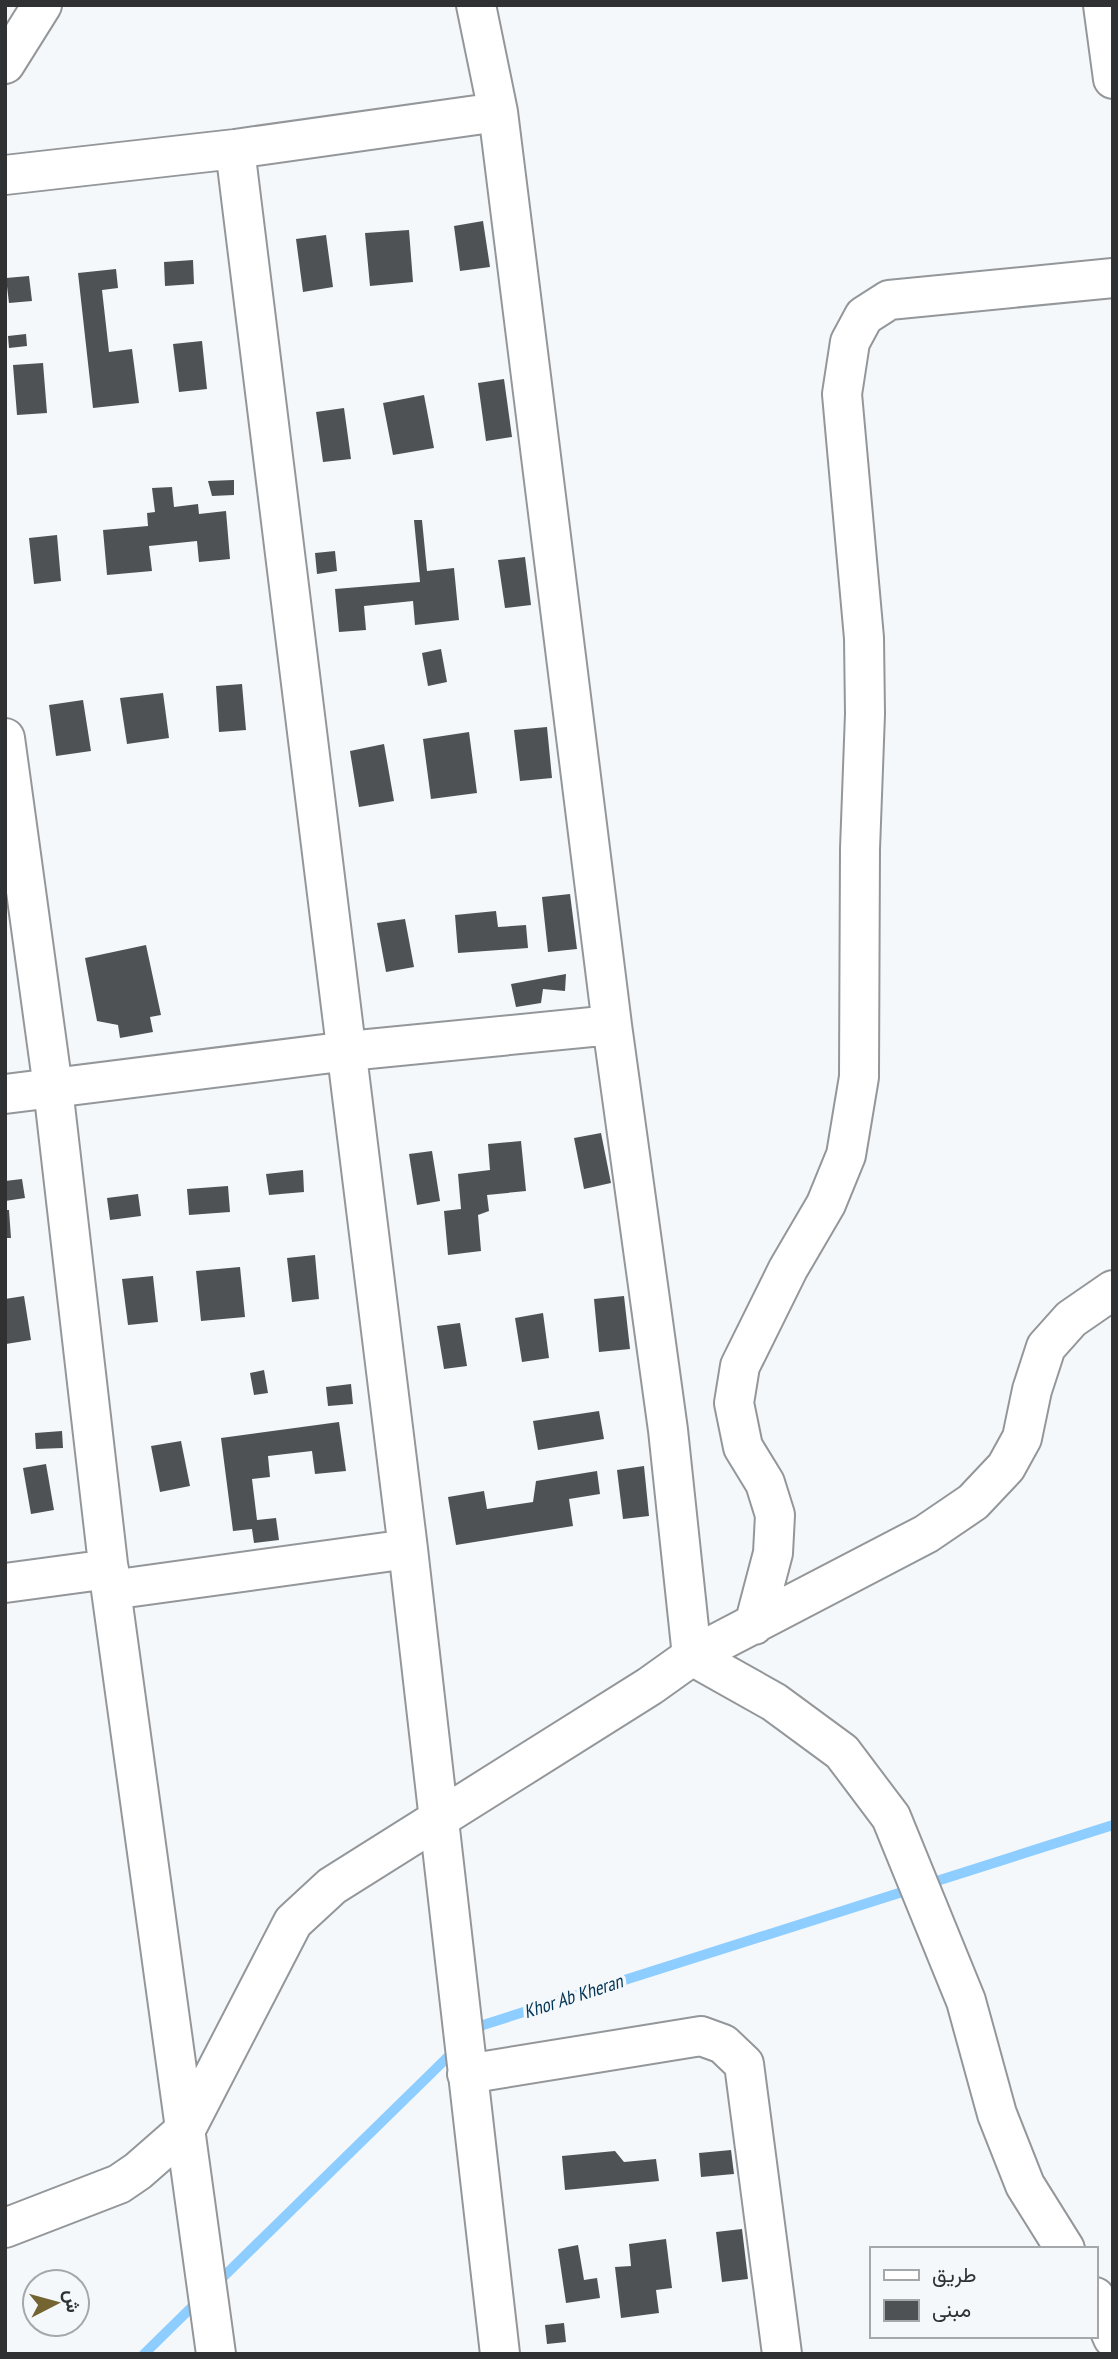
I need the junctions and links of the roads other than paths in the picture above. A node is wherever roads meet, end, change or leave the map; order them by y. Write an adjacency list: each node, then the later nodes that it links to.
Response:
1 (42, 5): 4 (street)
2 (476, 5): 6 (street)
3 (1103, 5): 5 (street)
4 (5, 64)
5 (1113, 79)
6 (498, 112): 7 (street); 11 (street)
7 (235, 149): 8 (street); 12 (street)
8 (5, 175)
9 (1113, 278): 19 (street)
10 (5, 738): 13 (street)
11 (612, 1025): 12 (street); 20 (street)
12 (348, 1051): 13 (street); 16 (street)
13 (53, 1088): 14 (street); 17 (street)
14 (5, 1094)
15 (1113, 1290): 19 (street)
16 (408, 1549): 17 (street); 21 (street)
17 (110, 1580): 18 (street); 23 (street)
18 (5, 1583)
19 (754, 1625): 20 (street)
20 (692, 1656): 21 (street); 25 (street)
21 (438, 1818): 22 (street); 23 (street)
22 (467, 2074): 29 (street); 30 (street)
23 (186, 2129): 24 (street); 28 (street)
24 (5, 2228)
25 (1064, 2247)
26 (1097, 2302): 27 (street)
27 (1113, 2338)
28 (216, 2354)
29 (500, 2354)
30 (782, 2354)

